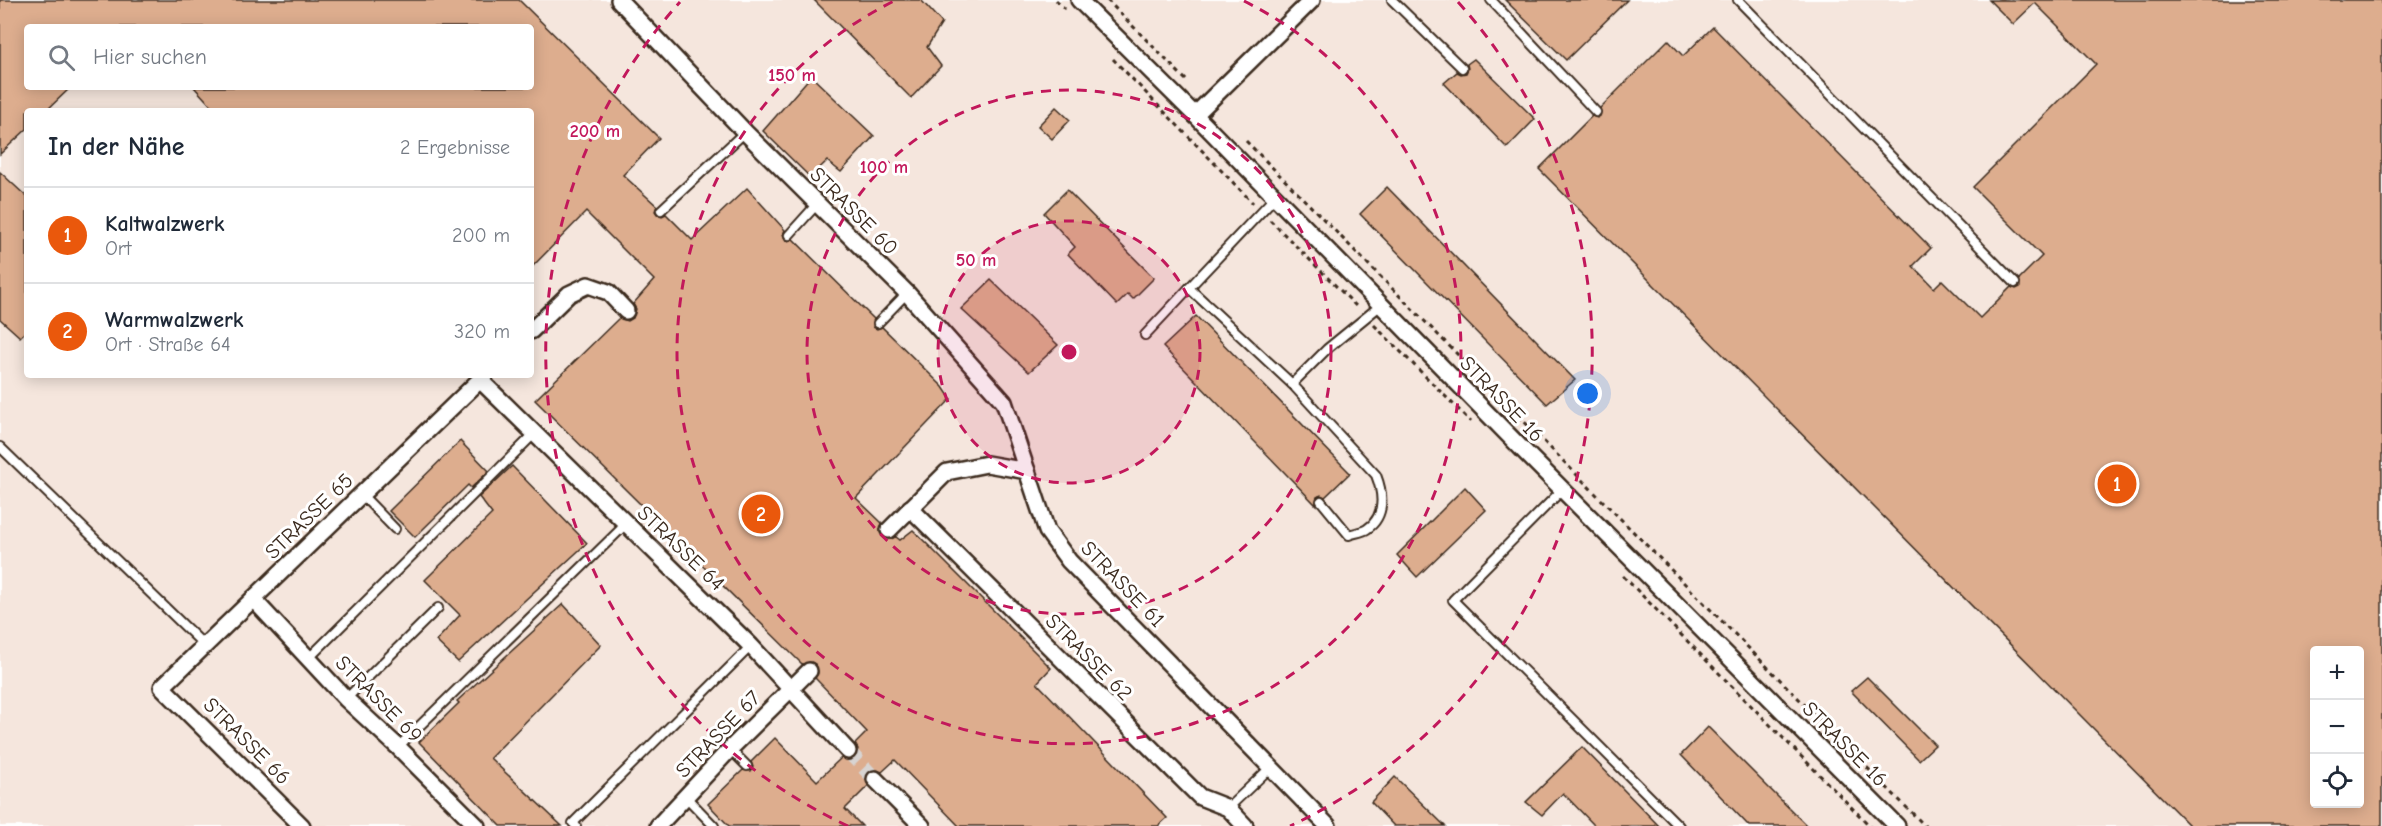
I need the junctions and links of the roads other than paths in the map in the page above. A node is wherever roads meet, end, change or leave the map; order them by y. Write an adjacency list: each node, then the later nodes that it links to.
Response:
1 (619, 0): 10 (street, STRASSE 60)
2 (1079, 0): 9 (street, STRASSE 16)
3 (1312, 0): 9 (street)
4 (1392, 0): 7 (lane)
5 (1491, 0): 8 (lane)
6 (1737, 0): 15 (lane)
7 (1462, 68)
8 (1596, 112)
9 (1196, 115): 11 (street, STRASSE 16)
10 (745, 132): 12 (street, STRASSE 60); 13 (lane)
11 (1275, 197): 16 (lane); 18 (street, STRASSE 16)
12 (817, 204): 14 (lane); 17 (street, STRASSE 60)
13 (662, 210)
14 (789, 235)
15 (2015, 283)
16 (1190, 288): 22 (lane); 24 (lane)
17 (907, 293): 20 (lane); 27 (street, STRASSE 60)
18 (1381, 305): 24 (lane); 28 (street, STRASSE 16)
19 (626, 311): 21 (street)
20 (878, 323)
21 (534, 328)
22 (1145, 335)
23 (482, 378): 25 (street, STRASSE 64); 29 (street, STRASSE 65)
24 (1292, 384): 30 (lane)
25 (534, 434): 32 (street, STRASSE 64); 39 (lane)
26 (0, 447): 37 (lane)
27 (1027, 471): 31 (street); 48 (street, STRASSE 61)
28 (1562, 490): 60 (lane); 61 (street, STRASSE 16)
29 (361, 494): 33 (lane); 35 (street, STRASSE 65)
30 (1321, 501)
31 (910, 508): 34 (street); 51 (street, STRASSE 62)
32 (626, 524): 38 (street, STRASSE 64); 44 (lane)
33 (395, 529)
34 (889, 530)
35 (253, 599): 37 (street, STRASSE 65); 39 (street, STRASSE 69)
36 (438, 608): 43 (lane)
37 (204, 645): 41 (street, STRASSE 65)
38 (751, 646): 42 (street, STRASSE 64); 54 (lane)
39 (309, 658): 43 (street, STRASSE 69)
40 (809, 671): 42 (street, STRASSE 67)
41 (162, 687): 52 (street, STRASSE 66)
42 (791, 688): 45 (street, STRASSE 67); 46 (street, STRASSE 64)
43 (346, 699): 44 (street, STRASSE 69)
44 (398, 747): 53 (street, STRASSE 69)
45 (730, 749): 47 (lane); 50 (street, STRASSE 67)
46 (848, 751)
47 (747, 766)
48 (1271, 767): 51 (lane); 59 (street, STRASSE 61)
49 (875, 779): 57 (street)
50 (686, 797): 55 (street, STRASSE 67); 56 (lane)
51 (1228, 808): 58 (street, STRASSE 62)
52 (302, 826)
53 (477, 826)
54 (576, 826)
55 (658, 826)
56 (714, 826)
57 (922, 826)
58 (1245, 826)
59 (1328, 826)
60 (1679, 826)
61 (1897, 826)

